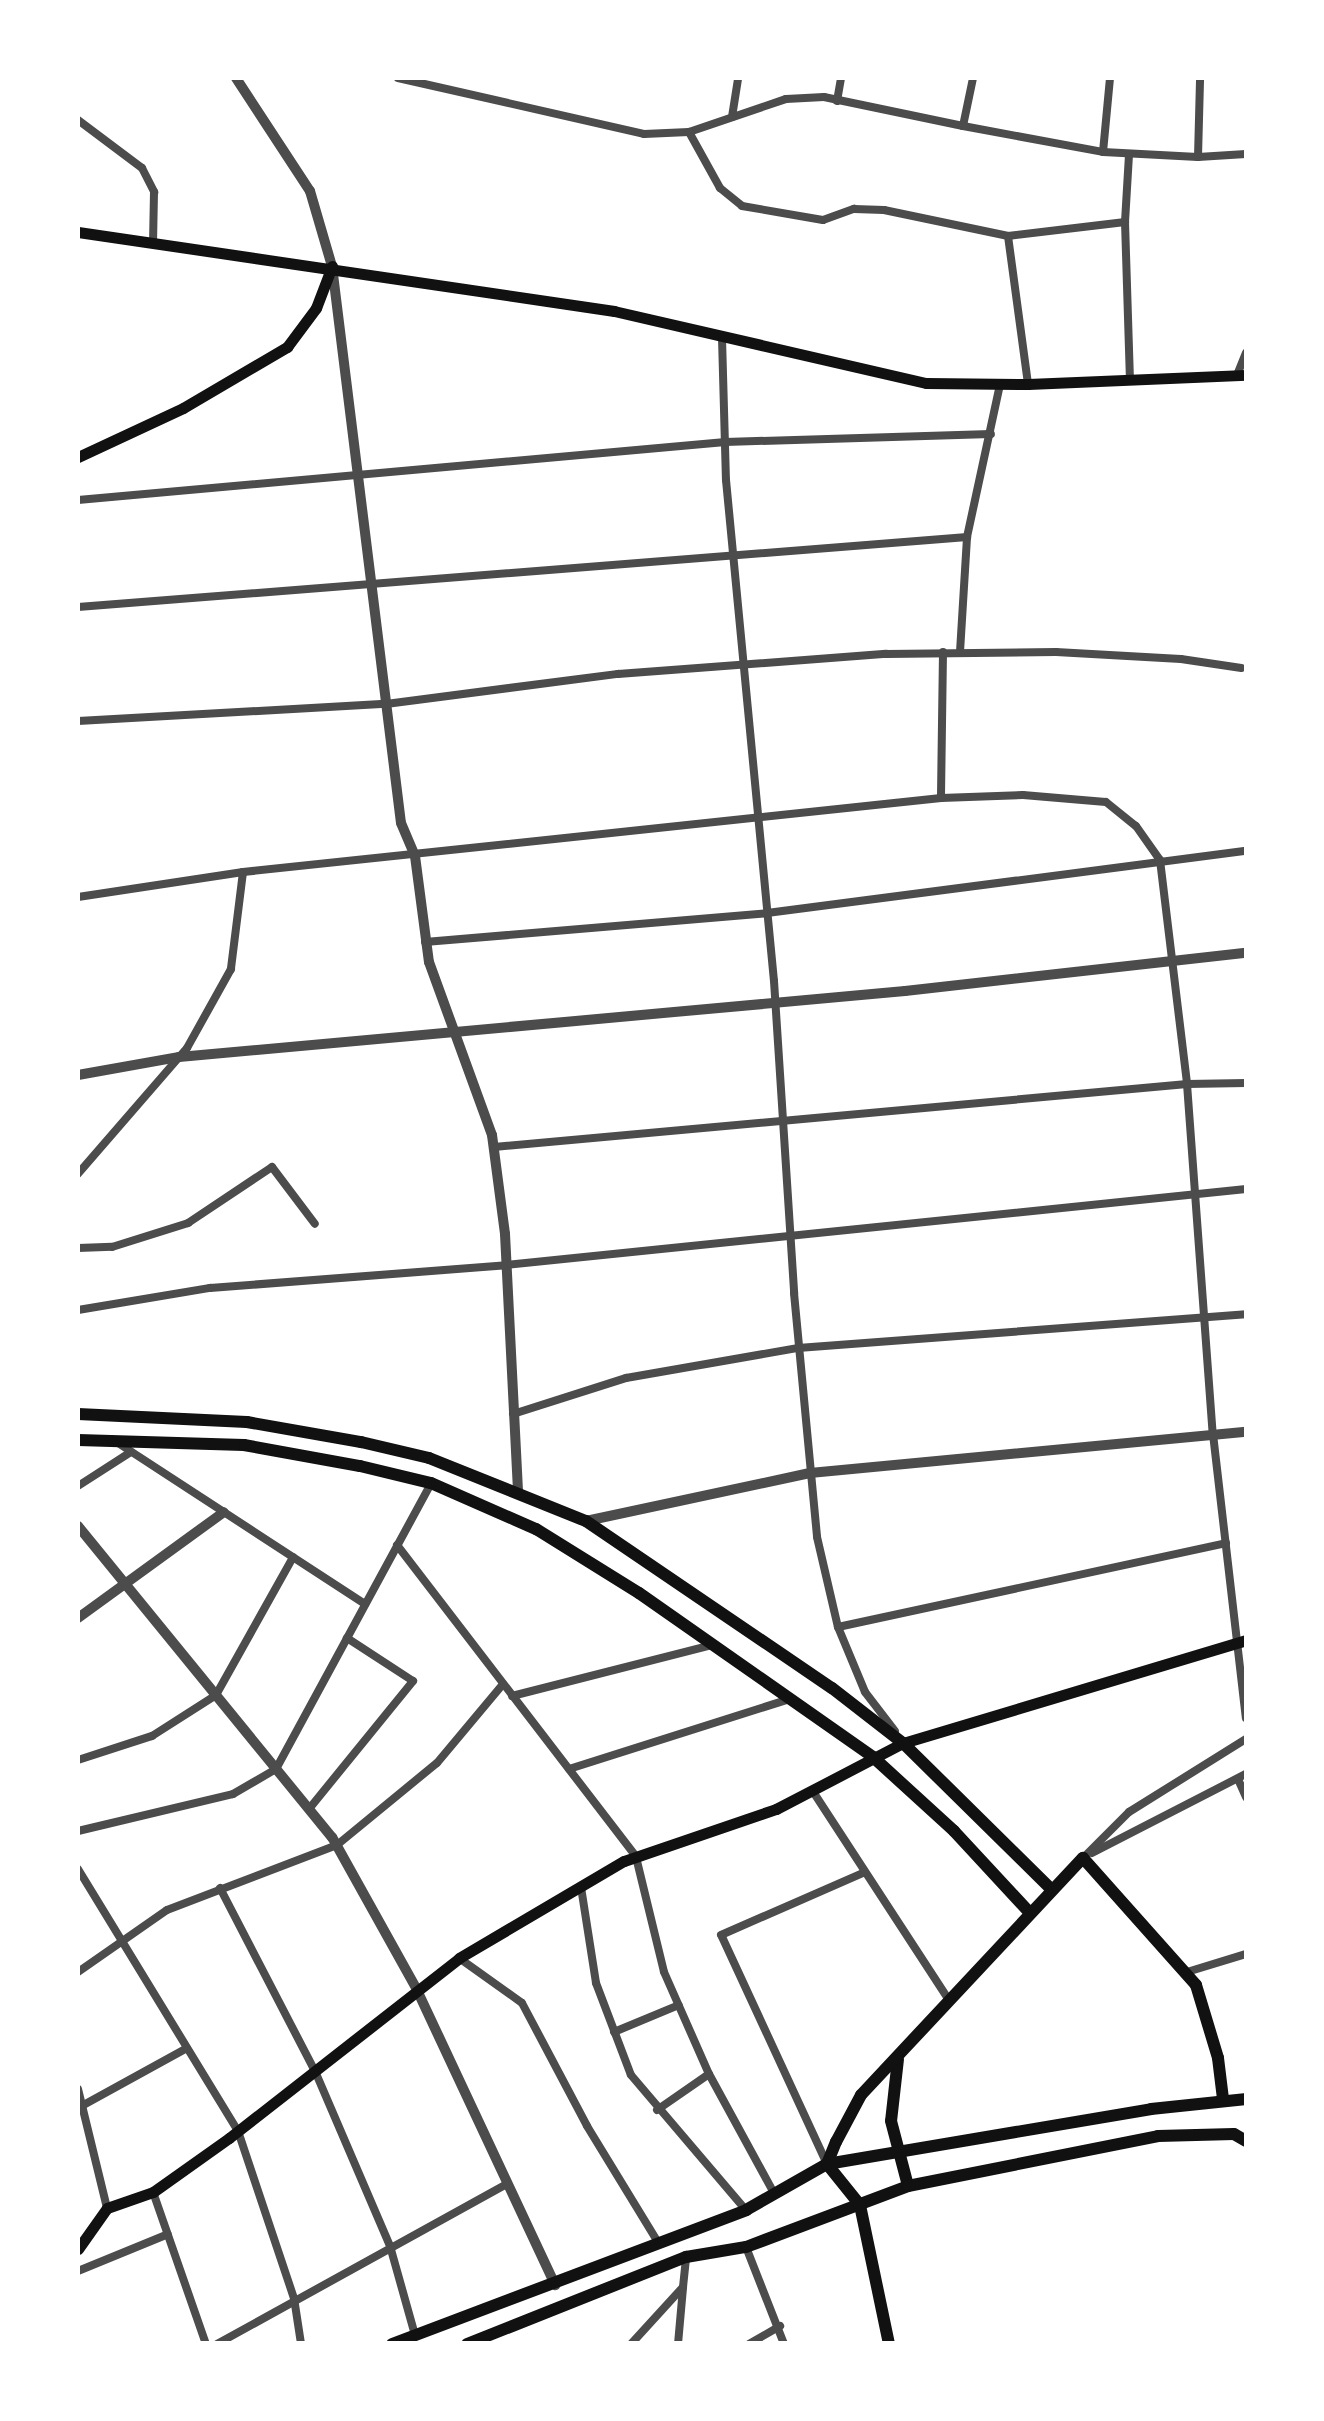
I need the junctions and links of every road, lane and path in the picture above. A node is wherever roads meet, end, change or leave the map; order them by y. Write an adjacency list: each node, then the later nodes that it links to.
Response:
1 (239, 78): 21 (street)
2 (398, 78): 12 (street)
3 (738, 78): 9 (street)
4 (841, 78): 8 (street)
5 (973, 78): 11 (street)
6 (1110, 78): 13 (street)
7 (1200, 78): 16 (street)
8 (837, 101): 9 (street); 11 (street)
9 (732, 117): 12 (street)
10 (78, 120): 20 (street)
11 (962, 126): 13 (street)
12 (689, 132): 19 (street)
13 (1102, 152): 14 (street)
14 (1130, 154): 16 (street); 17 (street)
15 (1246, 154): 16 (street)
16 (1198, 157)
17 (1124, 222): 19 (street); 25 (street)
18 (78, 232): 20 (main road)
19 (1008, 236): 27 (street)
20 (154, 242): 21 (main road)
21 (332, 266): 22 (main road); 30 (main road); 31 (street)
22 (722, 338): 26 (main road); 29 (street)
23 (1246, 352): 24 (street)
24 (1242, 375): 25 (main road)
25 (1130, 381): 27 (main road)
26 (1000, 384): 27 (main road); 28 (street)
27 (1028, 384)
28 (991, 434): 29 (street); 33 (street)
29 (725, 442): 31 (street); 34 (street)
30 (78, 457)
31 (358, 474): 32 (street); 35 (street)
32 (78, 500)
33 (967, 537): 34 (street); 38 (street)
34 (732, 555): 35 (street); 39 (street)
35 (371, 580): 36 (street); 41 (street)
36 (78, 607)
37 (942, 652): 38 (street); 39 (street); 43 (street)
38 (960, 652): 40 (street)
39 (742, 665): 41 (street); 44 (street)
40 (1241, 668)
41 (386, 704): 42 (street); 46 (street)
42 (78, 721)
43 (940, 798): 44 (street); 47 (street)
44 (757, 816): 46 (street); 50 (street)
45 (1246, 851): 47 (street)
46 (415, 856): 48 (street); 51 (street)
47 (1160, 860): 50 (street); 53 (street)
48 (244, 872): 49 (street); 56 (street)
49 (78, 897)
50 (767, 913): 51 (street); 54 (street)
51 (425, 942): 55 (street)
52 (1246, 953): 53 (street)
53 (1172, 960): 54 (street); 58 (street)
54 (776, 1001): 55 (street); 60 (street)
55 (452, 1033): 56 (street); 61 (street)
56 (180, 1057): 57 (street); 62 (street)
57 (78, 1074)
58 (1187, 1084): 59 (street); 60 (street); 64 (street)
59 (1246, 1084)
60 (782, 1122): 61 (street); 66 (street)
61 (494, 1147): 68 (street)
62 (78, 1174)
63 (1246, 1189): 64 (street)
64 (1196, 1192): 66 (street); 71 (street)
65 (315, 1224): 67 (street)
66 (790, 1237): 68 (street); 72 (street)
67 (78, 1248)
68 (506, 1265): 69 (street); 74 (street)
69 (78, 1310)
70 (1246, 1314): 71 (street)
71 (1202, 1318): 72 (street); 76 (street)
72 (798, 1348): 74 (street); 80 (street)
73 (78, 1414): 83 (main road)
74 (514, 1414): 83 (street)
75 (1246, 1432): 76 (street)
76 (1214, 1434): 80 (street); 87 (street)
77 (78, 1440): 78 (main road)
78 (114, 1440): 79 (street); 81 (main road)
79 (132, 1452): 82 (street); 84 (street)
80 (810, 1473): 85 (street); 93 (street)
81 (430, 1483): 88 (street); 96 (main road)
82 (78, 1486)
83 (518, 1490): 85 (main road)
84 (224, 1512): 89 (street); 90 (street)
85 (586, 1522): 103 (main road)
86 (78, 1526): 90 (street)
87 (1226, 1543): 93 (street); 95 (street)
88 (397, 1545): 91 (street); 97 (street)
89 (293, 1558): 91 (street); 98 (street)
90 (126, 1586): 92 (street); 98 (street)
91 (365, 1604): 94 (street)
92 (78, 1618)
93 (838, 1627): 103 (street)
94 (347, 1638): 106 (street); 111 (street)
95 (1241, 1641): 101 (street); 103 (main road)
96 (713, 1645): 99 (street); 100 (main road)
97 (503, 1684): 99 (street); 113 (street)
98 (216, 1695): 105 (street); 106 (street)
99 (512, 1696): 107 (street)
100 (790, 1699): 104 (main road); 107 (street)
101 (1246, 1718)
102 (1246, 1739): 115 (street)
103 (904, 1743): 104 (main road); 120 (main road)
104 (873, 1757): 109 (main road); 121 (main road)
105 (78, 1760)
106 (276, 1768): 111 (street); 112 (street)
107 (569, 1769): 114 (street)
108 (1242, 1776): 110 (street); 115 (street)
109 (812, 1790): 114 (main road); 117 (street)
110 (1246, 1797)
111 (309, 1808): 113 (street)
112 (78, 1831)
113 (337, 1846): 119 (street); 127 (street)
114 (636, 1857): 118 (main road); 129 (street)
115 (1084, 1858): 120 (main road); 126 (main road)
116 (78, 1870): 122 (street)
117 (865, 1872): 128 (street); 143 (street)
118 (581, 1886): 124 (main road); 130 (street)
119 (220, 1888): 122 (street); 133 (street)
120 (1052, 1890): 121 (main road)
121 (1030, 1913): 128 (main road)
122 (122, 1942): 125 (street); 131 (street)
123 (1246, 1954): 126 (street)
124 (459, 1958): 127 (main road); 152 (street)
125 (78, 1972)
126 (1187, 1972): 136 (main road)
127 (417, 1990): 133 (main road); 144 (street)
128 (948, 2000): 132 (main road)
129 (679, 2005): 130 (street); 134 (street)
130 (614, 2032): 139 (street)
131 (187, 2048): 138 (street); 140 (street)
132 (898, 2058): 142 (main road); 143 (main road)
133 (315, 2070): 140 (main road); 153 (street)
134 (709, 2074): 139 (street); 147 (street)
135 (78, 2089): 138 (street)
136 (1223, 2099): 137 (main road); 142 (main road)
137 (1246, 2099)
138 (81, 2107): 149 (street)
139 (657, 2110): 150 (street)
140 (238, 2131): 146 (main road); 160 (street)
141 (1246, 2141): 145 (main road)
142 (899, 2151): 143 (main road); 145 (main road)
143 (828, 2164): 147 (main road); 148 (main road)
144 (507, 2184): 153 (street); 158 (street)
145 (908, 2186): 148 (main road)
146 (153, 2192): 149 (main road); 151 (street)
147 (774, 2193): 150 (main road)
148 (860, 2205): 154 (main road); 172 (main road)
149 (107, 2208): 155 (main road)
150 (746, 2210): 152 (main road)
151 (168, 2234): 157 (street); 163 (street)
152 (659, 2244): 158 (main road)
153 (390, 2246): 160 (street); 162 (street)
154 (746, 2247): 156 (main road); 161 (street)
155 (78, 2249)
156 (686, 2257): 159 (street); 167 (main road)
157 (78, 2272)
158 (555, 2285): 162 (main road)
159 (683, 2287): 168 (street); 169 (street)
160 (294, 2298): 164 (street); 165 (street)
161 (780, 2326): 170 (street); 171 (street)
162 (416, 2335): 166 (main road)
163 (206, 2344)
164 (217, 2344)
165 (301, 2344)
166 (392, 2344)
167 (467, 2344)
168 (631, 2344)
169 (678, 2344)
170 (750, 2344)
171 (784, 2344)
172 (889, 2344)

